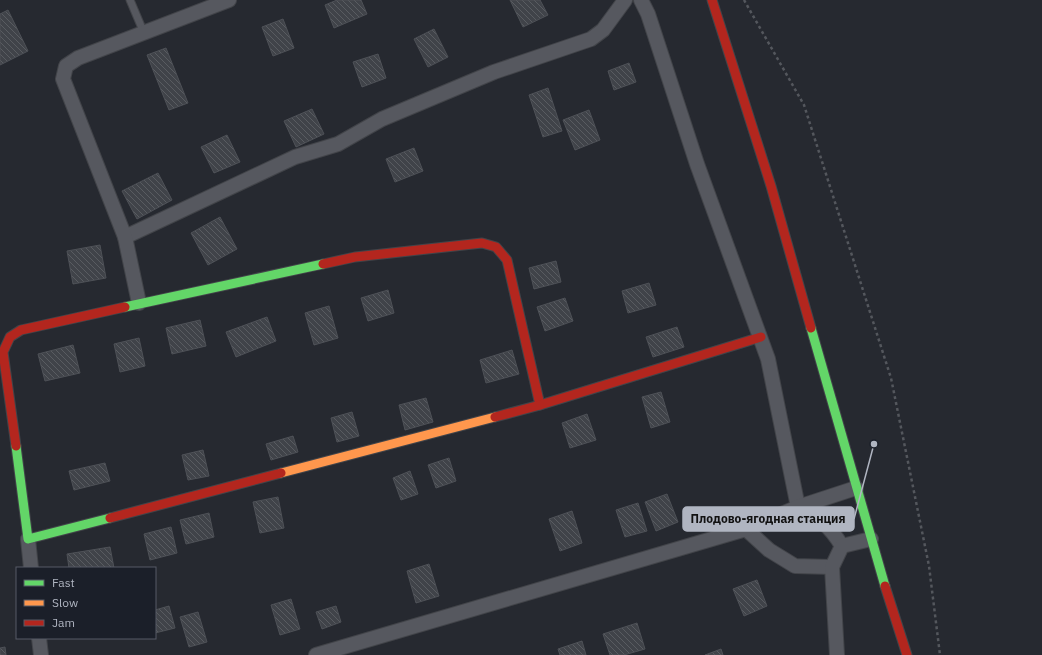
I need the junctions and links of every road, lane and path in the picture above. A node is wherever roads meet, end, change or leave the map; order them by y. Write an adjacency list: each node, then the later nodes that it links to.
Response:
1 (130, 0): 7 (lane)
2 (229, 0): 7 (street)
3 (625, 0): 8 (street)
4 (641, 0): 10 (street)
5 (712, 0): 12 (street)
6 (744, 0): 25 (path)
7 (144, 33): 8 (street)
8 (125, 237): 9 (street)
9 (139, 303): 11 (street); 15 (street)
10 (761, 337): 11 (street); 13 (street)
11 (540, 405): 15 (street)
12 (856, 488): 13 (street); 16 (street)
13 (798, 507): 14 (street); 17 (street)
14 (746, 529): 19 (street); 22 (street)
15 (28, 539): 18 (street)
16 (871, 539): 17 (street); 24 (street)
17 (842, 546): 19 (street)
18 (31, 567)
19 (832, 567): 23 (street)
20 (39, 639): 21 (street)
21 (41, 655)
22 (316, 655)
23 (837, 655)
24 (907, 655)
25 (940, 655)

